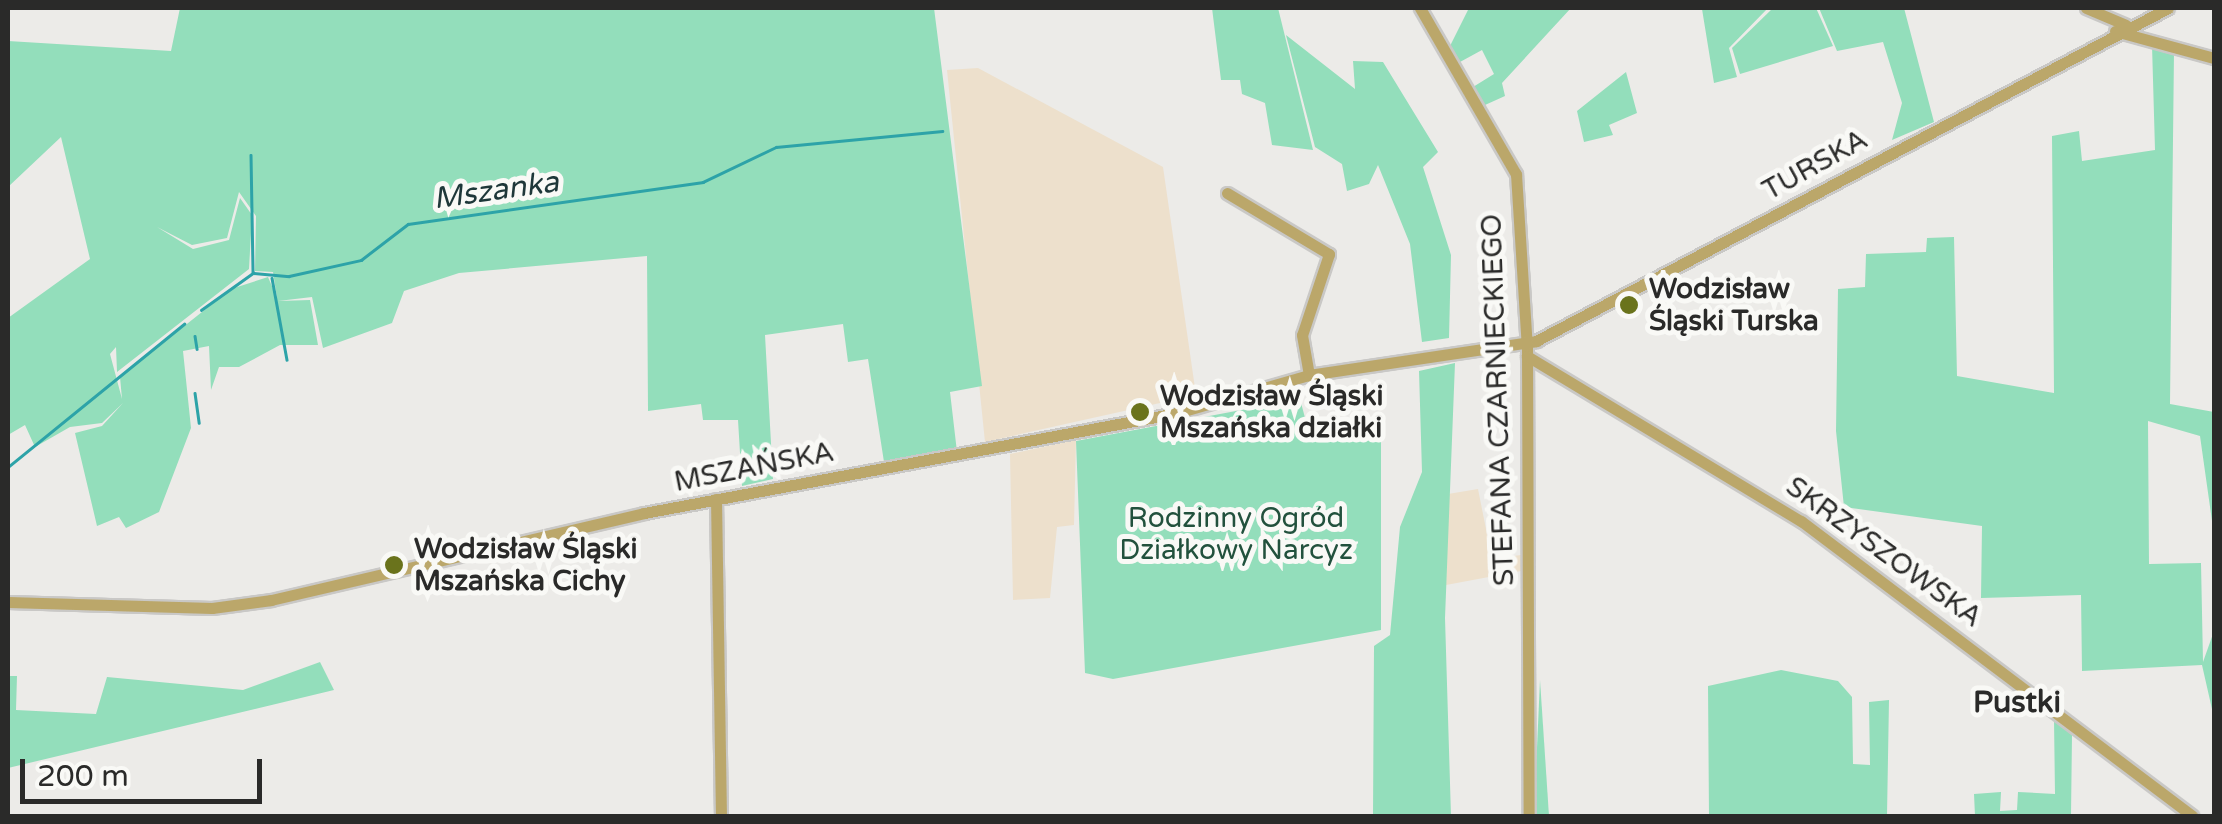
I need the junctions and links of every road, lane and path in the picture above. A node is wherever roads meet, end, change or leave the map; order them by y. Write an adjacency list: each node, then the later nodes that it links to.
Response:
1 (1420, 8): 8 (street, STEFANA CZARNIECKIEGO)
2 (2086, 8): 4 (street)
3 (2168, 8): 4 (street, TURSKA)
4 (2120, 28): 5 (street); 8 (street, TURSKA)
5 (2214, 58)
6 (1227, 192): 9 (street)
7 (1508, 347): 8 (street, TURSKA); 9 (street, MSZAŃSKA)
8 (1526, 350): 13 (street, STEFANA CZARNIECKIEGO); 14 (street, SKRZYSZOWSKA)
9 (1309, 375): 10 (street, MSZAŃSKA)
10 (716, 499): 11 (street, MSZAŃSKA); 12 (street)
11 (8, 602)
12 (721, 816)
13 (1528, 816)
14 (2192, 816)

